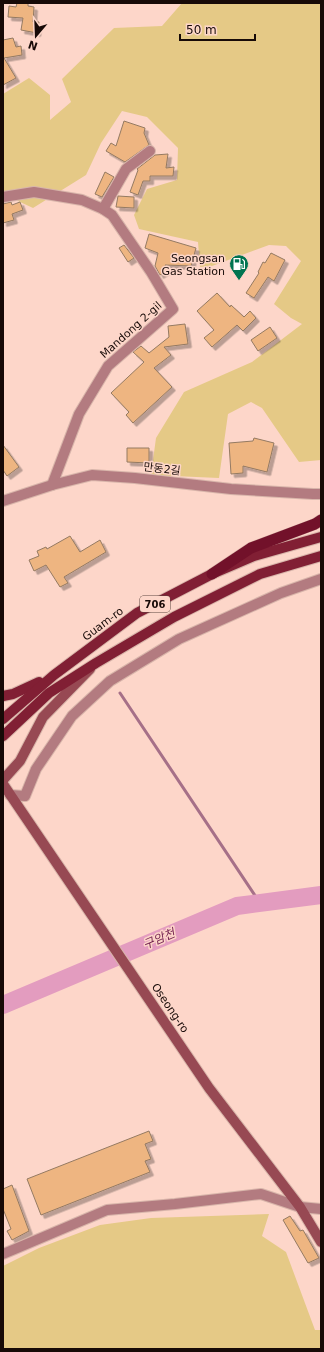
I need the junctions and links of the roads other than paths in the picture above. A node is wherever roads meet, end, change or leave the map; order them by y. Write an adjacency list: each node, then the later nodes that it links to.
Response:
1 (150, 151): 3 (street)
2 (3, 197): 3 (street, Mandong 2-gil)
3 (103, 208): 4 (street, Mandong 2-gil)
4 (52, 485): 5 (street, 만동2길); 6 (street, 만동2길)
5 (321, 494)
6 (3, 502)
7 (321, 520): 10 (highway)
8 (321, 537): 10 (main road, Guam-ro / 706)
9 (321, 556): 12 (main road, 706)
10 (212, 574): 13 (main road, Guam-ro / 706)
11 (321, 579): 19 (street)
12 (96, 663): 16 (main road, 706); 17 (main road)
13 (54, 675): 14 (main road); 15 (main road, Guam-ro / 706)
14 (3, 696)
15 (3, 719)
16 (3, 736)
17 (3, 780)
18 (3, 784): 19 (main road, Oseong-ro)
19 (10, 795): 20 (main road, Oseong-ro)
20 (300, 1207): 21 (street); 22 (main road, Oseong-ro); 23 (street)
21 (321, 1209)
22 (321, 1242)
23 (3, 1254)

